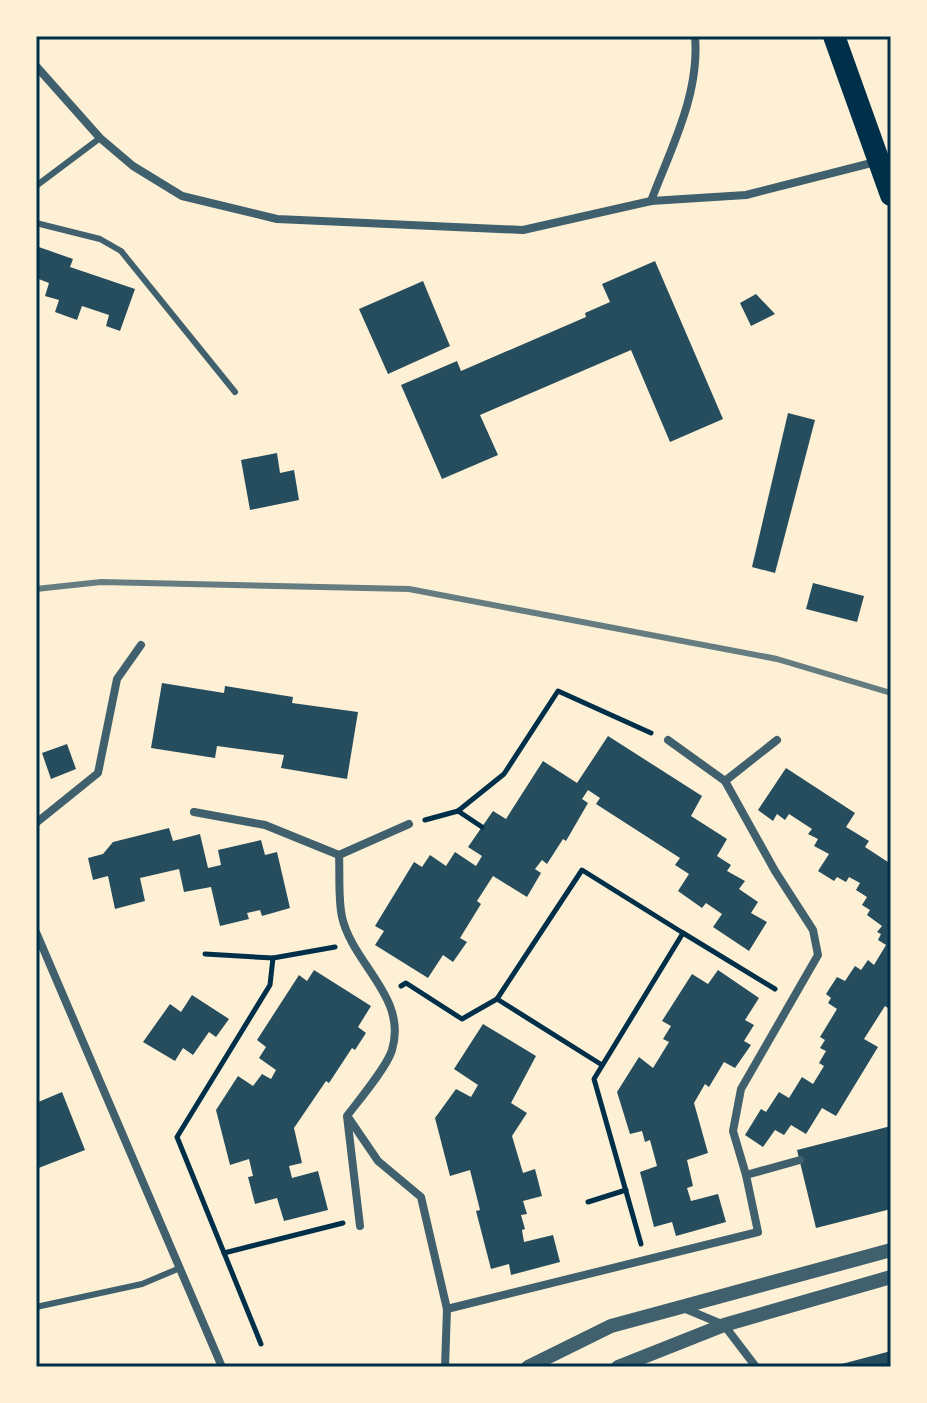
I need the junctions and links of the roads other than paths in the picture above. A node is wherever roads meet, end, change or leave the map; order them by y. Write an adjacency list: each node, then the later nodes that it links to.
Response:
1 (695, 36): 8 (street)
2 (834, 36): 7 (highway)
3 (36, 66): 4 (street)
4 (100, 138): 6 (lane); 8 (street)
5 (891, 158): 8 (street)
6 (36, 186)
7 (891, 195)
8 (651, 201)
9 (36, 223): 10 (lane)
10 (235, 392)
11 (141, 645): 16 (street)
12 (668, 740): 14 (street)
13 (777, 740): 14 (street)
14 (725, 781): 22 (street)
15 (194, 812): 18 (street)
16 (36, 823)
17 (409, 824): 18 (street)
18 (339, 855): 20 (street)
19 (36, 932): 25 (street)
20 (347, 1116): 23 (street); 29 (street)
21 (800, 1160): 22 (street)
22 (746, 1175): 29 (street)
23 (360, 1222)
24 (891, 1250): 28 (street)
25 (180, 1268): 27 (lane); 31 (street)
26 (891, 1277): 30 (street)
27 (36, 1307)
28 (680, 1307): 30 (street); 33 (street)
29 (447, 1309): 32 (street)
30 (724, 1325): 34 (street); 35 (street)
31 (222, 1367)
32 (445, 1367)
33 (528, 1367)
34 (618, 1367)
35 (756, 1367)

